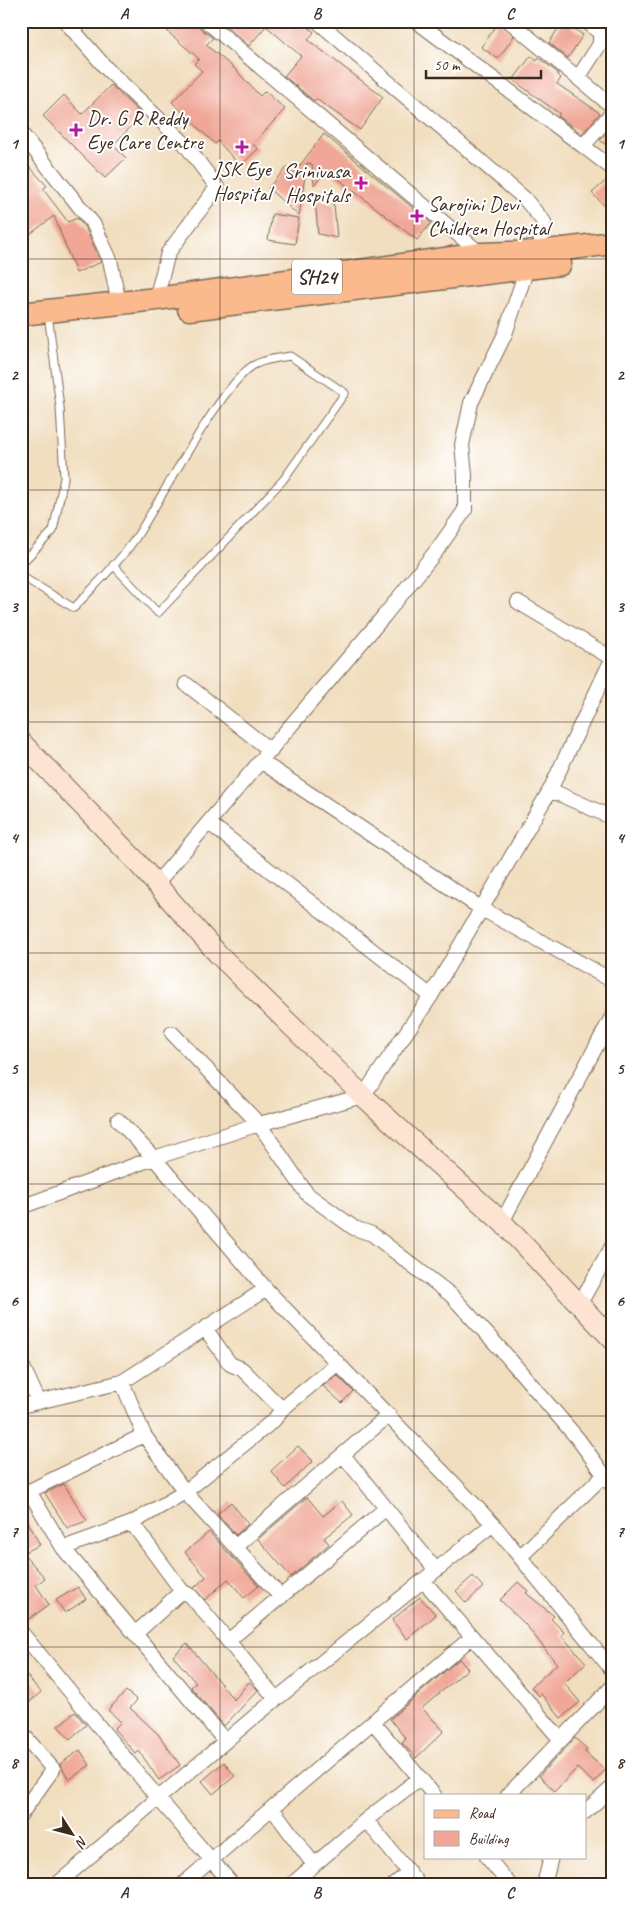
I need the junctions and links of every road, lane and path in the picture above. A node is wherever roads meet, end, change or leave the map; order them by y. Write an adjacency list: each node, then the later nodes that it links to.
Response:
1 (65, 21): 17 (street)
2 (206, 21): 14 (street)
3 (317, 21): 16 (street)
4 (416, 21): 11 (street)
5 (509, 21): 7 (street)
6 (587, 21): 7 (street)
7 (578, 78): 8 (street)
8 (613, 107)
9 (613, 112): 11 (street)
10 (21, 133): 18 (street)
11 (584, 146): 12 (street)
12 (613, 169)
13 (613, 243): 16 (main road, SH24)
14 (481, 254): 16 (main road, SH24); 17 (main road, SH24)
15 (613, 258): 16 (main road, SH24)
16 (533, 260): 20 (main road, SH24); 29 (street)
17 (156, 298): 18 (main road, SH24)
18 (119, 303): 20 (main road, SH24)
19 (21, 314): 20 (main road, SH24)
20 (48, 318): 21 (main road, SH24); 22 (lane)
21 (21, 329)
22 (21, 564)
23 (113, 565): 23 (lane); 24 (lane)
24 (21, 576)
25 (518, 602): 26 (street)
26 (613, 659): 31 (street)
27 (186, 684): 29 (street)
28 (21, 742): 34 (street)
29 (271, 751): 30 (street)
30 (262, 762): 33 (street); 35 (street)
31 (550, 790): 32 (street); 35 (street)
32 (613, 818)
33 (209, 823): 34 (street); 37 (street)
34 (156, 884): 40 (street)
35 (482, 909): 36 (street); 37 (street)
36 (613, 981)
37 (431, 996): 40 (street)
38 (613, 1015): 45 (street)
39 (172, 1033): 42 (street)
40 (363, 1096): 42 (street); 45 (street)
41 (118, 1120): 43 (street)
42 (258, 1124): 43 (street); 60 (street)
43 (154, 1158): 44 (street); 47 (street)
44 (21, 1207)
45 (502, 1222): 48 (street)
46 (613, 1245): 48 (street)
47 (266, 1288): 49 (street); 52 (street)
48 (580, 1305): 50 (street)
49 (205, 1328): 53 (street); 56 (street)
50 (613, 1340)
51 (21, 1363): 54 (street)
52 (338, 1363): 56 (street); 57 (street)
53 (122, 1382): 54 (street); 58 (street)
54 (40, 1402): 55 (street)
55 (21, 1406)
56 (282, 1410): 61 (street)
57 (388, 1415): 59 (street); 65 (street)
58 (144, 1435): 61 (street); 62 (street)
59 (343, 1455): 63 (street); 66 (street)
60 (609, 1481): 68 (street)
61 (185, 1492): 64 (street); 66 (street)
62 (25, 1493): 67 (street)
63 (385, 1509): 69 (street); 72 (street)
64 (132, 1523): 67 (street); 71 (street)
65 (493, 1524): 68 (street); 69 (street)
66 (236, 1546): 72 (street)
67 (64, 1548): 74 (street)
68 (520, 1557): 77 (street)
69 (436, 1570): 70 (street)
70 (423, 1580): 75 (street); 79 (street)
71 (182, 1591): 74 (street); 76 (street)
72 (280, 1597): 76 (street)
73 (21, 1632): 88 (street)
74 (135, 1634): 83 (street)
75 (472, 1637): 80 (street); 82 (street)
76 (228, 1641): 79 (street)
77 (613, 1672)
78 (613, 1686): 82 (street)
79 (276, 1699): 83 (street)
80 (373, 1722): 84 (street); 89 (street)
81 (21, 1732): 91 (street)
82 (561, 1740): 87 (street)
83 (225, 1741): 88 (street)
84 (420, 1778): 86 (street); 92 (street)
85 (613, 1787): 90 (street)
86 (433, 1794)
87 (509, 1794)
88 (158, 1798): 95 (street); 98 (street)
89 (272, 1808): 95 (street); 96 (street)
90 (586, 1811)
91 (21, 1814)
92 (366, 1820): 96 (street); 97 (street)
93 (488, 1858): 104 (street)
94 (551, 1858): 105 (street)
95 (211, 1860): 99 (street); 100 (street)
96 (314, 1865): 101 (street)
97 (409, 1872): 102 (street); 103 (street)
98 (56, 1885)
99 (182, 1885)
100 (233, 1885)
101 (291, 1885)
102 (394, 1885)
103 (419, 1885)
104 (510, 1885)
105 (544, 1885)

